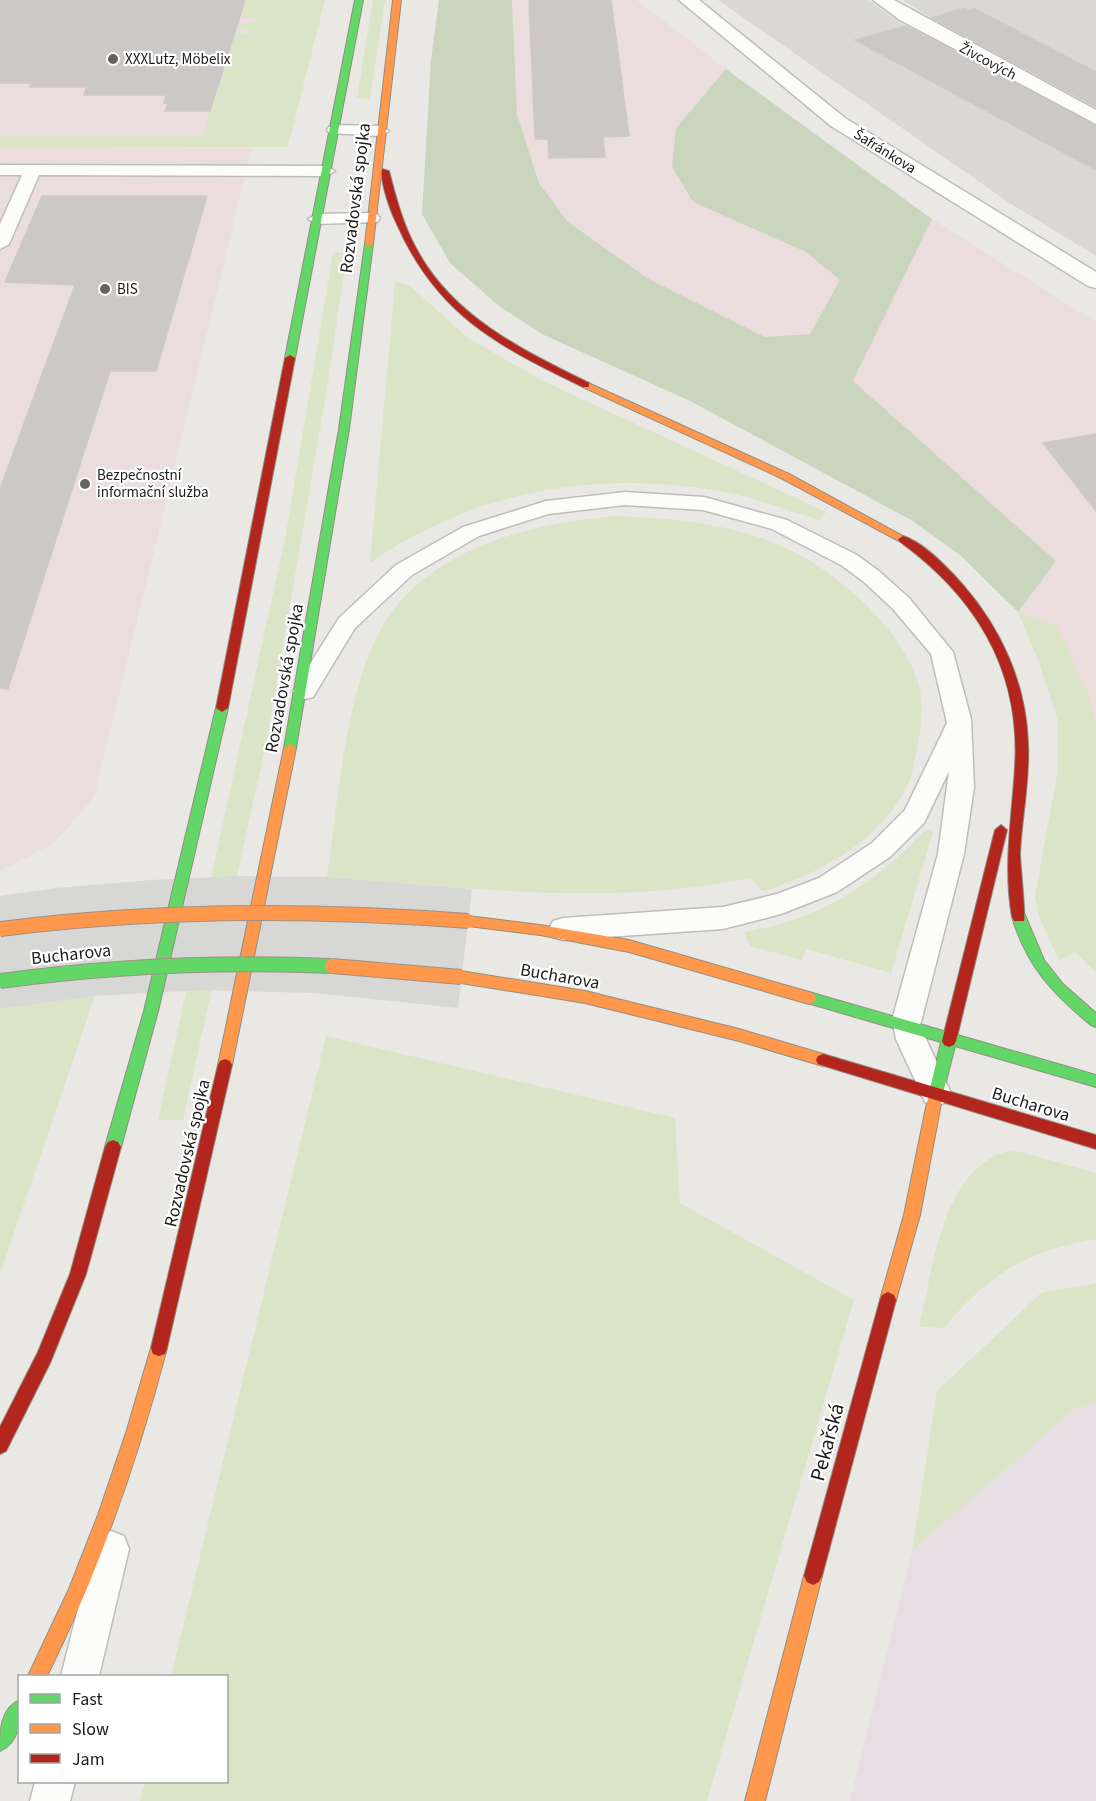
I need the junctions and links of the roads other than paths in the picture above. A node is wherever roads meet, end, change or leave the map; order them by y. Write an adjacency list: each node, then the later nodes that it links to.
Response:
1 (359, 0): 6 (main road, Rozvadovská spojka)
2 (397, 0): 7 (main road, Rozvadovská spojka)
3 (688, 0): 14 (street, Šafránkova)
4 (882, 0): 5 (street, Živcových)
5 (1096, 118)
6 (334, 130): 7 (lane); 10 (main road, Rozvadovská spojka)
7 (381, 131): 11 (main road, Rozvadovská spojka); 17 (main road)
8 (0, 170): 9 (lane)
9 (32, 171): 10 (lane); 13 (lane)
10 (327, 171): 12 (main road, Rozvadovská spojka)
11 (371, 218): 12 (lane); 16 (main road, Rozvadovská spojka)
12 (317, 219): 28 (main road, Rozvadovská spojka)
13 (0, 244)
14 (1096, 281)
15 (961, 718): 16 (lane); 19 (lane); 22 (lane)
16 (293, 735): 27 (main road, Rozvadovská spojka)
17 (1023, 741): 21 (main road); 23 (main road, Pekařská)
18 (0, 929): 19 (main road, Bucharova, bridge)
19 (540, 930): 22 (main road, Bucharova)
20 (0, 981): 25 (main road, Bucharova, bridge)
21 (1096, 1021)
22 (906, 1026): 23 (main road, Bucharova); 25 (lane)
23 (949, 1041): 24 (main road, Bucharova); 25 (main road, Pekařská)
24 (1096, 1081)
25 (936, 1093): 26 (main road, Bucharova); 35 (main road, Pekařská)
26 (1096, 1142)
27 (159, 1354): 29 (main road, Rozvadovská spojka); 30 (lane)
28 (0, 1445)
29 (38, 1675)
30 (80, 1675)
31 (18, 1712): 32 (main road)
32 (0, 1741)
33 (55, 1783): 34 (lane)
34 (50, 1801)
35 (755, 1801)

